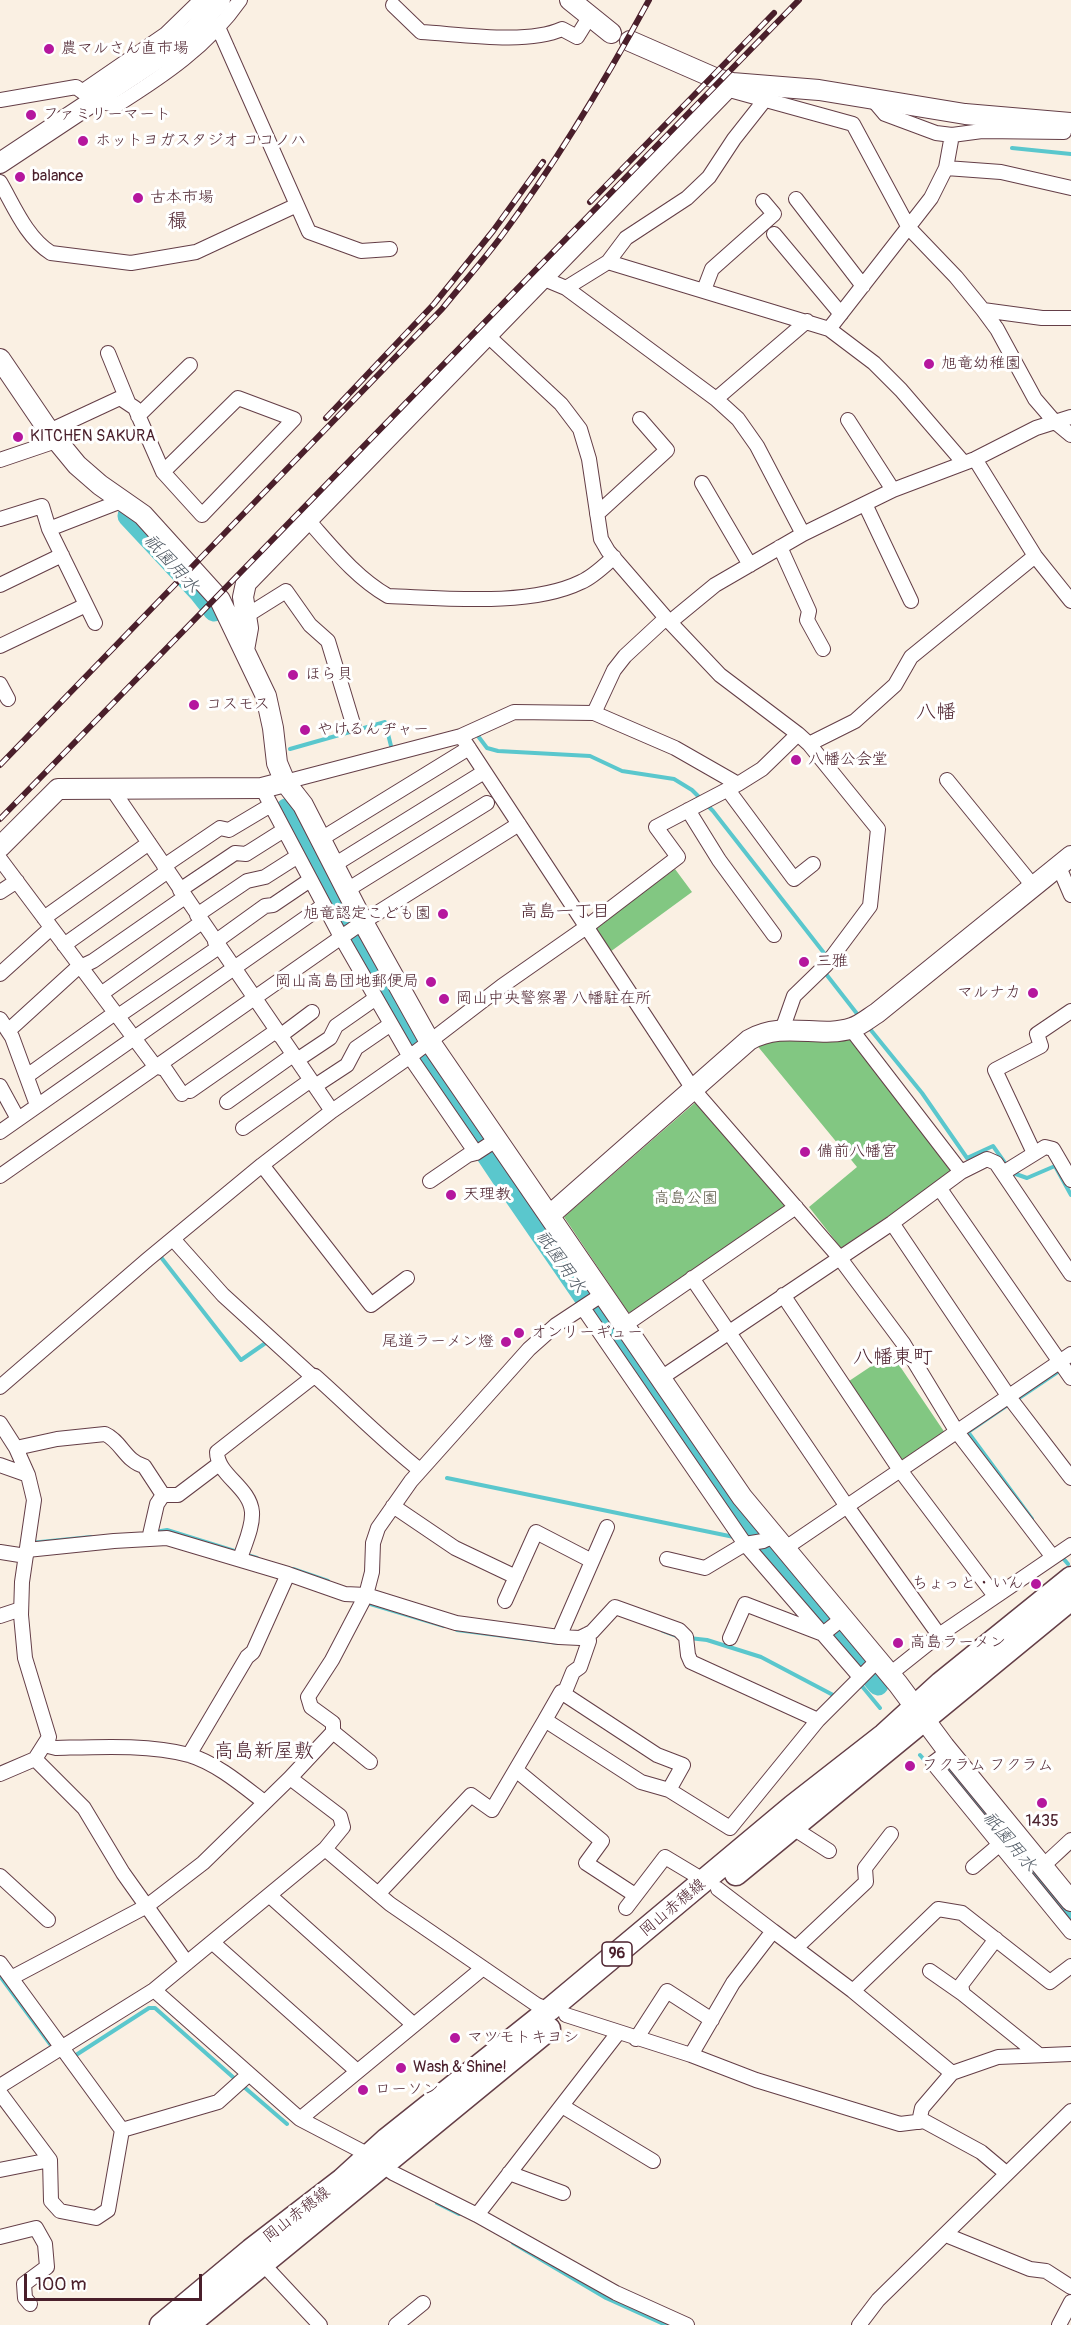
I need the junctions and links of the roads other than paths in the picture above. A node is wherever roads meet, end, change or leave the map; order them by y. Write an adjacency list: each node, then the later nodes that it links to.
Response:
1 (201, 0): 11 (street)
2 (220, 0): 11 (street)
3 (240, 0): 7 (street)
4 (570, 0): 6 (street)
5 (393, 5): 6 (street)
6 (590, 16): 8 (street)
7 (219, 27): 11 (street); 23 (street)
8 (611, 33)
9 (630, 41): 10 (street)
10 (729, 86): 13 (street); 14 (street); 28 (street)
11 (89, 96): 12 (street); 17 (street)
12 (0, 100)
13 (764, 101): 24 (street); 27 (street)
14 (874, 101): 15 (street); 16 (street)
15 (1068, 128): 16 (street)
16 (952, 135): 18 (street)
17 (0, 163)
18 (946, 168): 20 (street); 24 (street)
19 (0, 182): 23 (street)
20 (1071, 188)
21 (796, 199): 29 (street)
22 (763, 201): 31 (street)
23 (297, 205): 26 (street)
24 (909, 228): 29 (street); 32 (street)
25 (774, 234): 33 (street)
26 (390, 249)
27 (608, 262): 30 (street); 31 (street)
28 (542, 278): 30 (street); 37 (street)
29 (863, 286): 33 (street)
30 (566, 288): 41 (street)
31 (704, 290): 35 (street)
32 (983, 310): 34 (street); 47 (street)
33 (841, 314): 36 (street)
34 (1071, 318)
35 (807, 321): 36 (street); 41 (street)
36 (829, 329): 51 (street)
37 (488, 335): 57 (street); 59 (street)
38 (108, 353): 42 (street)
39 (0, 360): 49 (street)
40 (190, 365): 43 (street)
41 (716, 399): 61 (street)
42 (128, 402): 43 (street); 49 (street)
43 (138, 416): 52 (street)
44 (1071, 417): 47 (street)
45 (640, 419): 57 (street)
46 (848, 420): 54 (street)
47 (1054, 421): 48 (street); 51 (street)
48 (1071, 435)
49 (53, 436): 50 (street); 55 (street)
50 (0, 460)
51 (969, 460): 54 (street); 64 (street)
52 (163, 472): 52 (street)
53 (702, 483): 66 (street)
54 (893, 490): 56 (street)
55 (124, 500): 60 (street); 76 (street)
56 (865, 504): 61 (street); 68 (street)
57 (597, 514): 65 (street)
58 (0, 519): 60 (street)
59 (307, 519): 65 (street); 71 (street)
60 (49, 529): 63 (street)
61 (803, 534): 62 (street)
62 (780, 547): 66 (street); 75 (street)
63 (62, 555): 67 (street); 70 (street)
64 (1035, 556): 69 (street); 83 (street)
65 (614, 557): 72 (street)
66 (750, 565): 72 (street)
67 (0, 585)
68 (911, 601)
69 (1071, 601)
70 (86, 605): 73 (street); 74 (street)
71 (246, 616): 76 (street); 80 (street)
72 (668, 620): 79 (street); 81 (street)
73 (95, 623)
74 (0, 646)
75 (823, 649)
76 (244, 650): 86 (street)
77 (0, 684): 78 (street)
78 (8, 699)
79 (594, 713): 82 (street); 87 (street)
80 (354, 727)
81 (798, 734): 83 (street); 87 (street)
82 (465, 742): 84 (street); 86 (street); 94 (street)
83 (809, 744): 130 (street)
84 (484, 772): 92 (street); 101 (street)
85 (947, 780): 105 (street)
86 (285, 782): 89 (street); 94 (street)
87 (733, 787): 91 (street); 100 (street)
88 (112, 789): 89 (street); 95 (street); 96 (street)
89 (266, 796): 93 (street); 102 (street)
90 (487, 803): 106 (street)
91 (699, 805): 113 (street); 115 (street)
92 (519, 824): 113 (street); 114 (street)
93 (284, 830): 97 (street); 108 (street)
94 (321, 839): 101 (street)
95 (149, 843): 102 (street); 112 (street)
96 (0, 847)
97 (298, 856): 103 (street); 111 (street)
98 (0, 859): 104 (street)
99 (1065, 862): 105 (street); 109 (street)
100 (813, 864)
101 (334, 865): 106 (street)
102 (166, 868): 108 (street); 117 (street)
103 (310, 879): 110 (street); 116 (street)
104 (16, 881): 107 (street); 112 (street)
105 (1034, 887): 129 (street)
106 (347, 891): 114 (street)
107 (0, 892)
108 (183, 893): 111 (street); 118 (street)
109 (1071, 895)
110 (324, 905): 114 (street); 119 (street)
111 (200, 919): 116 (street); 121 (street)
112 (48, 923): 117 (street); 120 (street)
113 (585, 928): 134 (street); 141 (street)
114 (351, 930): 122 (street); 123 (street); 134 (street)
115 (774, 935)
116 (217, 944): 119 (street); 126 (street)
117 (64, 945): 118 (street)
118 (81, 967): 121 (street); 132 (street)
119 (233, 967): 122 (street); 133 (street)
120 (0, 974)
121 (101, 994): 126 (street)
122 (253, 998): 131 (street); 138 (street)
123 (376, 998): 128 (street); 137 (street)
124 (1071, 1011): 150 (street)
125 (312, 1012): 131 (street)
126 (115, 1013): 133 (street); 139 (street)
127 (0, 1019): 132 (street)
128 (391, 1024): 136 (street); 140 (street)
129 (851, 1029): 130 (street); 152 (street)
130 (782, 1030): 141 (street)
131 (278, 1033): 137 (street); 138 (street)
132 (10, 1035): 135 (street); 139 (street)
133 (133, 1037): 138 (street); 144 (street)
134 (427, 1044): 136 (street); 149 (street)
135 (0, 1046)
136 (411, 1056): 145 (street); 149 (street)
137 (295, 1058): 140 (street); 143 (street)
138 (155, 1066): 154 (street)
139 (27, 1076): 144 (street)
140 (313, 1083): 145 (street); 147 (street)
141 (693, 1089): 158 (street); 159 (street)
142 (1, 1094): 146 (street)
143 (227, 1102)
144 (38, 1105): 146 (street)
145 (332, 1111): 151 (street)
146 (18, 1119): 148 (street)
147 (243, 1128)
148 (0, 1132)
149 (484, 1148): 156 (street); 159 (street)
150 (1034, 1153): 153 (street); 155 (street)
151 (262, 1165): 161 (street); 164 (street)
152 (962, 1173): 153 (street); 157 (street)
153 (1003, 1173): 163 (street)
154 (0, 1176)
155 (1071, 1180)
156 (430, 1181)
157 (940, 1189): 160 (street); 170 (street)
158 (796, 1207): 162 (street); 165 (street)
159 (550, 1215): 167 (street)
160 (892, 1223): 162 (street); 174 (street)
161 (173, 1239): 171 (street); 173 (street)
162 (839, 1257): 166 (street); 176 (street)
163 (1071, 1274)
164 (407, 1278)
165 (692, 1278): 168 (street); 169 (street)
166 (783, 1295): 169 (street); 182 (street)
167 (591, 1302): 168 (street); 178 (street); 181 (street)
168 (625, 1325): 172 (street)
169 (728, 1332): 172 (street); 186 (street)
170 (1066, 1366): 174 (street)
171 (313, 1377): 179 (street); 181 (street)
172 (661, 1378): 178 (street)
173 (0, 1387)
174 (1011, 1400): 176 (street); 184 (street)
175 (0, 1423): 177 (street)
176 (957, 1432): 182 (street); 195 (street)
177 (16, 1448): 183 (street); 185 (street)
178 (699, 1460): 190 (street); 190 (street)
179 (219, 1464): 185 (street); 194 (street)
180 (0, 1465): 183 (street)
181 (420, 1470): 187 (street)
182 (900, 1470): 186 (street); 202 (street)
183 (28, 1475): 192 (street)
184 (1071, 1478)
185 (163, 1495): 189 (street)
186 (846, 1505): 190 (street); 208 (street)
187 (393, 1506): 199 (street); 201 (street)
188 (608, 1527): 197 (street)
189 (150, 1534): 192 (street); 194 (street)
190 (757, 1541): 196 (street); 207 (street); 207 (street)
191 (1070, 1548): 195 (street)
192 (27, 1549): 193 (street); 205 (street)
193 (0, 1552)
194 (241, 1555): 198 (street)
195 (1052, 1556): 202 (street)
196 (667, 1559)
197 (592, 1561): 199 (street); 209 (street)
198 (288, 1574): 201 (street); 219 (street)
199 (516, 1576): 204 (street)
200 (1071, 1578): 214 (main road, 岡山赤穂線 / 96)
201 (366, 1595): 209 (street); 217 (street)
202 (995, 1596): 208 (street)
203 (1071, 1599): 214 (main road, 岡山赤穂線 / 96)
204 (505, 1601)
205 (21, 1609): 206 (street); 218 (street)
206 (0, 1616)
207 (831, 1628): 211 (street); 212 (street)
208 (939, 1635): 212 (street)
209 (559, 1637): 210 (street)
210 (589, 1638): 213 (street); 216 (street)
211 (730, 1638)
212 (872, 1670): 214 (street); 216 (street)
213 (564, 1694): 215 (street); 225 (street)
214 (920, 1713): 227 (main road, 岡山赤穂線 / 96); 229 (street); 236 (main road, 岡山赤穂線 / 96)
215 (545, 1720): 222 (street); 225 (street)
216 (818, 1720): 225 (street)
217 (333, 1732): 221 (street); 224 (street)
218 (44, 1745): 219 (street); 220 (street)
219 (189, 1755): 226 (street)
220 (35, 1759): 223 (street); 241 (street)
221 (370, 1762)
222 (516, 1770): 237 (street); 239 (street)
223 (0, 1774)
224 (290, 1778): 226 (street); 231 (street)
225 (669, 1790)
226 (264, 1802): 241 (street)
227 (793, 1828): 232 (street); 236 (main road, 岡山赤穂線 / 96)
228 (891, 1834): 248 (street)
229 (1007, 1838): 233 (street); 234 (street); 245 (street)
230 (1071, 1840): 233 (street)
231 (325, 1850): 237 (street); 238 (street)
232 (829, 1851)
233 (1042, 1866): 240 (street)
234 (973, 1867)
235 (0, 1876): 243 (street)
236 (711, 1885): 239 (street); 244 (street); 258 (main road, 岡山赤穂線 / 96)
237 (378, 1894): 252 (street)
238 (269, 1895): 247 (street); 260 (street)
239 (636, 1895): 242 (street)
240 (1071, 1901)
241 (147, 1906): 250 (street); 254 (street)
242 (626, 1908)
243 (48, 1920)
244 (773, 1931): 248 (street); 259 (street)
245 (1071, 1932)
246 (996, 1939): 251 (street); 256 (street); 257 (street)
247 (212, 1942): 250 (street); 267 (street)
248 (797, 1947): 256 (street)
249 (0, 1963): 254 (street)
250 (187, 1963): 255 (street)
251 (1071, 1966)
252 (483, 1968): 258 (street); 260 (street)
253 (930, 1971): 257 (street)
254 (11, 1978): 263 (street)
255 (154, 1990): 263 (street); 269 (street)
256 (853, 1991): 268 (street)
257 (963, 1995): 266 (street)
258 (558, 2012): 261 (street); 278 (main road, 岡山赤穂線 / 96)
259 (712, 2020): 262 (street); 265 (street)
260 (414, 2025): 267 (street)
261 (618, 2033): 262 (street); 272 (street)
262 (636, 2038): 265 (street)
263 (62, 2048): 270 (street); 276 (street)
264 (1071, 2054): 266 (street)
265 (691, 2055): 275 (street)
266 (1039, 2055): 268 (street)
267 (357, 2071): 274 (street)
268 (952, 2073): 275 (street)
269 (248, 2075): 274 (street); 276 (street)
270 (0, 2086)
271 (0, 2093): 277 (street)
272 (562, 2106): 279 (street); 281 (street)
273 (1071, 2111): 282 (street)
274 (300, 2119): 278 (street)
275 (919, 2121): 282 (street)
276 (122, 2130): 277 (street)
277 (50, 2160): 280 (street)
278 (376, 2160): 284 (street); 287 (main road, 岡山赤穂線 / 96); 292 (main road, 岡山赤穂線 / 96)
279 (653, 2161)
280 (0, 2170)
281 (509, 2173): 283 (street); 284 (street)
282 (1006, 2173): 285 (street)
283 (563, 2193)
284 (477, 2215): 296 (street)
285 (946, 2235): 288 (street); 297 (street)
286 (0, 2237): 290 (street)
287 (262, 2263): 293 (main road, 岡山赤穂線 / 96); 294 (street)
288 (1071, 2287)
289 (1071, 2302): 298 (street)
290 (30, 2304)
291 (423, 2304): 295 (street)
292 (161, 2325)
293 (188, 2325)
294 (320, 2325)
295 (396, 2325)
296 (687, 2325)
297 (859, 2325)
298 (1059, 2325)

